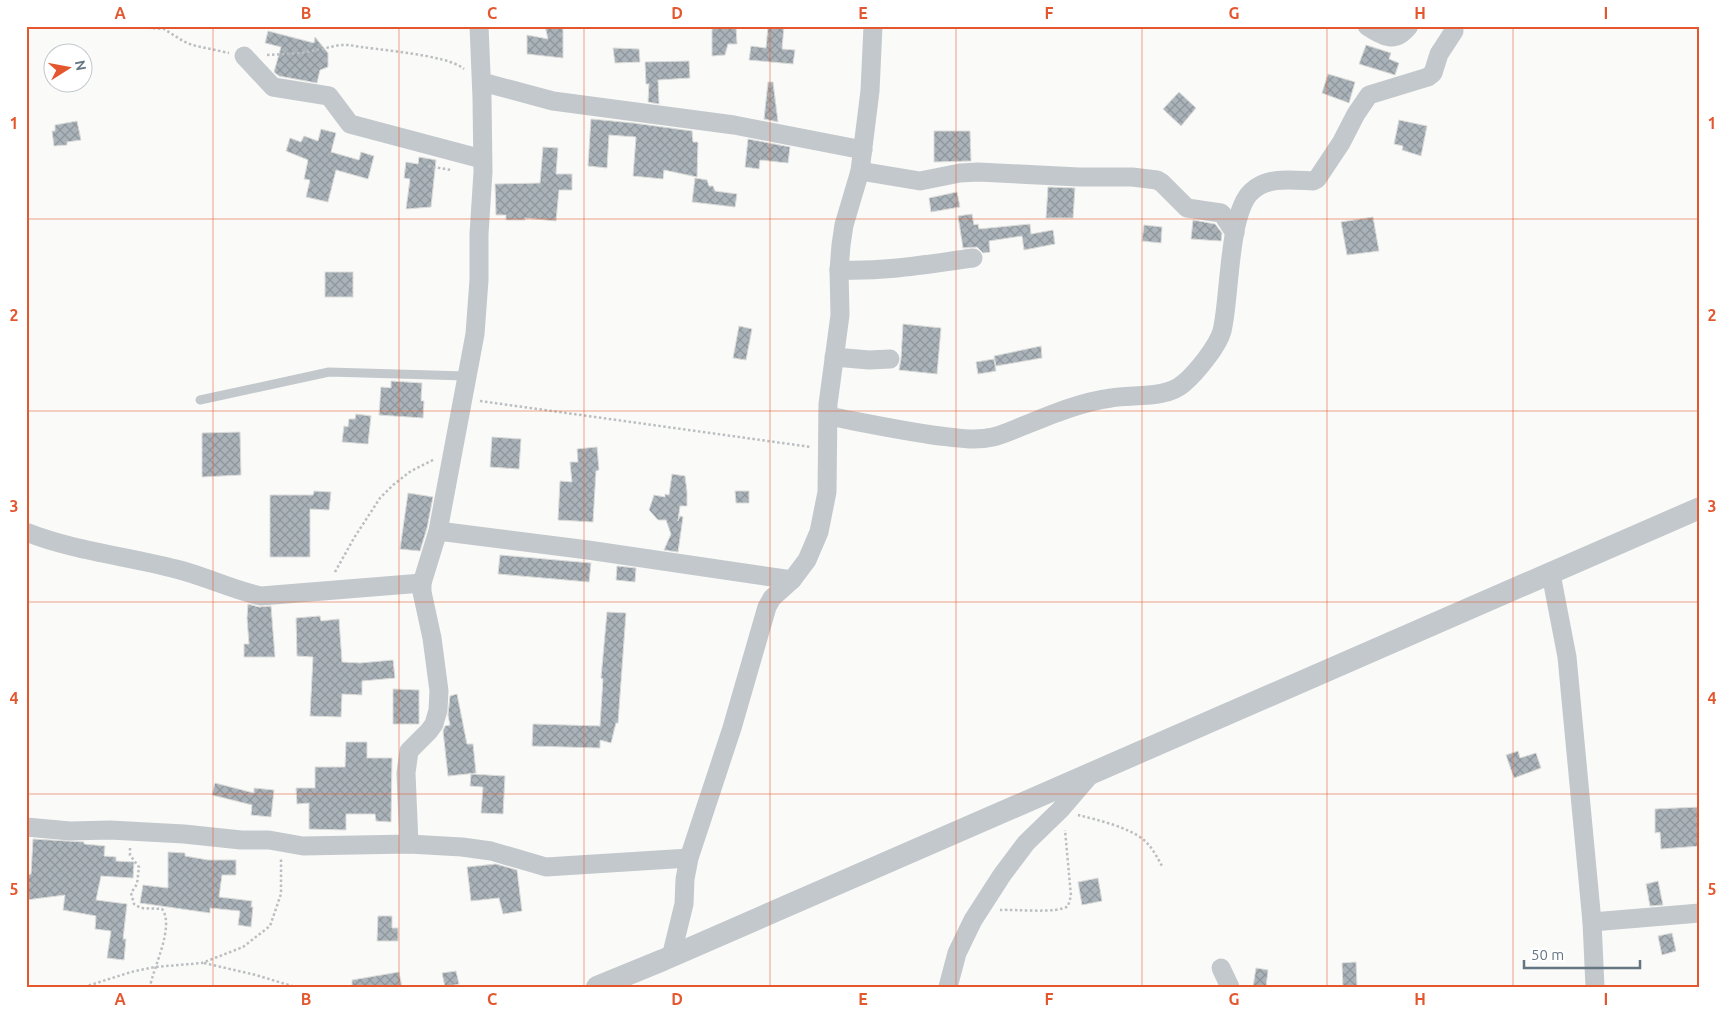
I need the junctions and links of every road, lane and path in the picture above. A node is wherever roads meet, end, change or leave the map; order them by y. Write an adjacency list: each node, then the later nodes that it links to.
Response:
1 (123, 26): 7 (path)
2 (479, 26): 8 (street)
3 (873, 26): 9 (street)
4 (1367, 26): 5 (street)
5 (1408, 26)
6 (1454, 31): 12 (street)
7 (244, 56): 8 (path); 10 (street)
8 (482, 82): 9 (street); 10 (street)
9 (863, 150): 11 (street)
10 (482, 159): 17 (street)
11 (860, 171): 12 (street); 14 (street)
12 (1235, 233): 20 (street)
13 (973, 258): 14 (street)
14 (839, 270): 15 (street)
15 (834, 357): 16 (street); 20 (street)
16 (890, 359)
17 (466, 376): 18 (street); 19 (lane)
18 (462, 399): 21 (path); 22 (street)
19 (200, 400)
20 (828, 416): 21 (street)
21 (828, 449): 27 (street)
22 (452, 451): 24 (street); 29 (path)
23 (1700, 508): 26 (street)
24 (438, 531): 27 (street); 28 (street)
25 (26, 532): 29 (street)
26 (1551, 574): 30 (street); 40 (street)
27 (792, 580): 36 (street)
28 (422, 583): 29 (street); 35 (street)
29 (325, 592)
30 (1091, 773): 31 (street); 41 (street)
31 (1062, 811): 37 (path); 38 (street); 38 (path)
32 (26, 827): 33 (street)
33 (131, 831): 34 (street); 43 (path)
34 (278, 842): 35 (street); 42 (path)
35 (409, 844): 36 (street)
36 (689, 858): 41 (street)
37 (1162, 866)
38 (978, 912): 49 (street)
39 (1700, 913): 40 (street)
40 (1592, 922): 51 (street)
41 (671, 957): 48 (street)
42 (202, 962): 43 (path); 47 (path)
43 (155, 967): 45 (path); 46 (path)
44 (1221, 968): 50 (street)
45 (84, 987)
46 (150, 987)
47 (295, 987)
48 (597, 987)
49 (948, 987)
50 (1230, 987)
51 (1594, 987)

